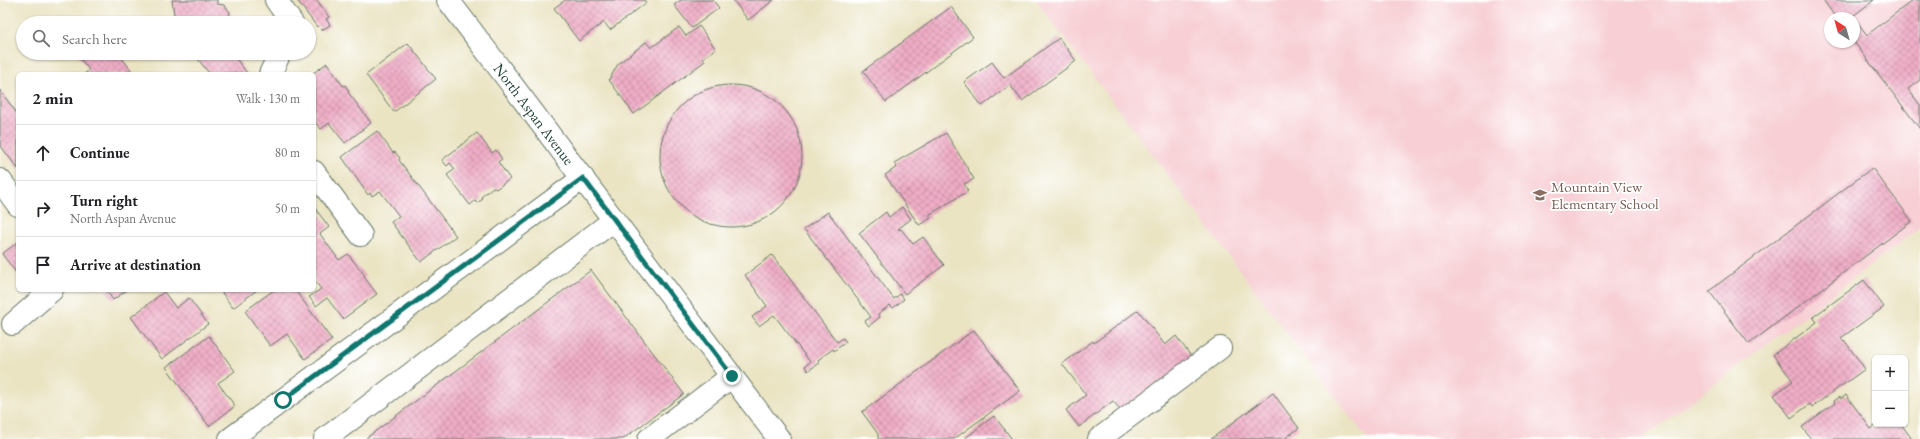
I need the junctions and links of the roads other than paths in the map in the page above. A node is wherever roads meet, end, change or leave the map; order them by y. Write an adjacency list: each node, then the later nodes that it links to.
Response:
1 (276, 0): 3 (street)
2 (448, 0): 7 (street, North Aspan Avenue)
3 (287, 16)
4 (277, 60): 5 (street)
5 (271, 72)
6 (316, 175): 11 (street)
7 (583, 178): 10 (street, North Aspan Avenue); 16 (street)
8 (0, 180): 9 (street)
9 (16, 202)
10 (614, 220): 15 (street, North Aspan Avenue); 17 (street)
11 (360, 235)
12 (50, 292): 13 (street)
13 (12, 324)
14 (1220, 348): 20 (street)
15 (732, 376): 18 (street); 19 (street, North Aspan Avenue)
16 (230, 439)
17 (325, 439)
18 (649, 439)
19 (779, 439)
20 (1099, 439)

